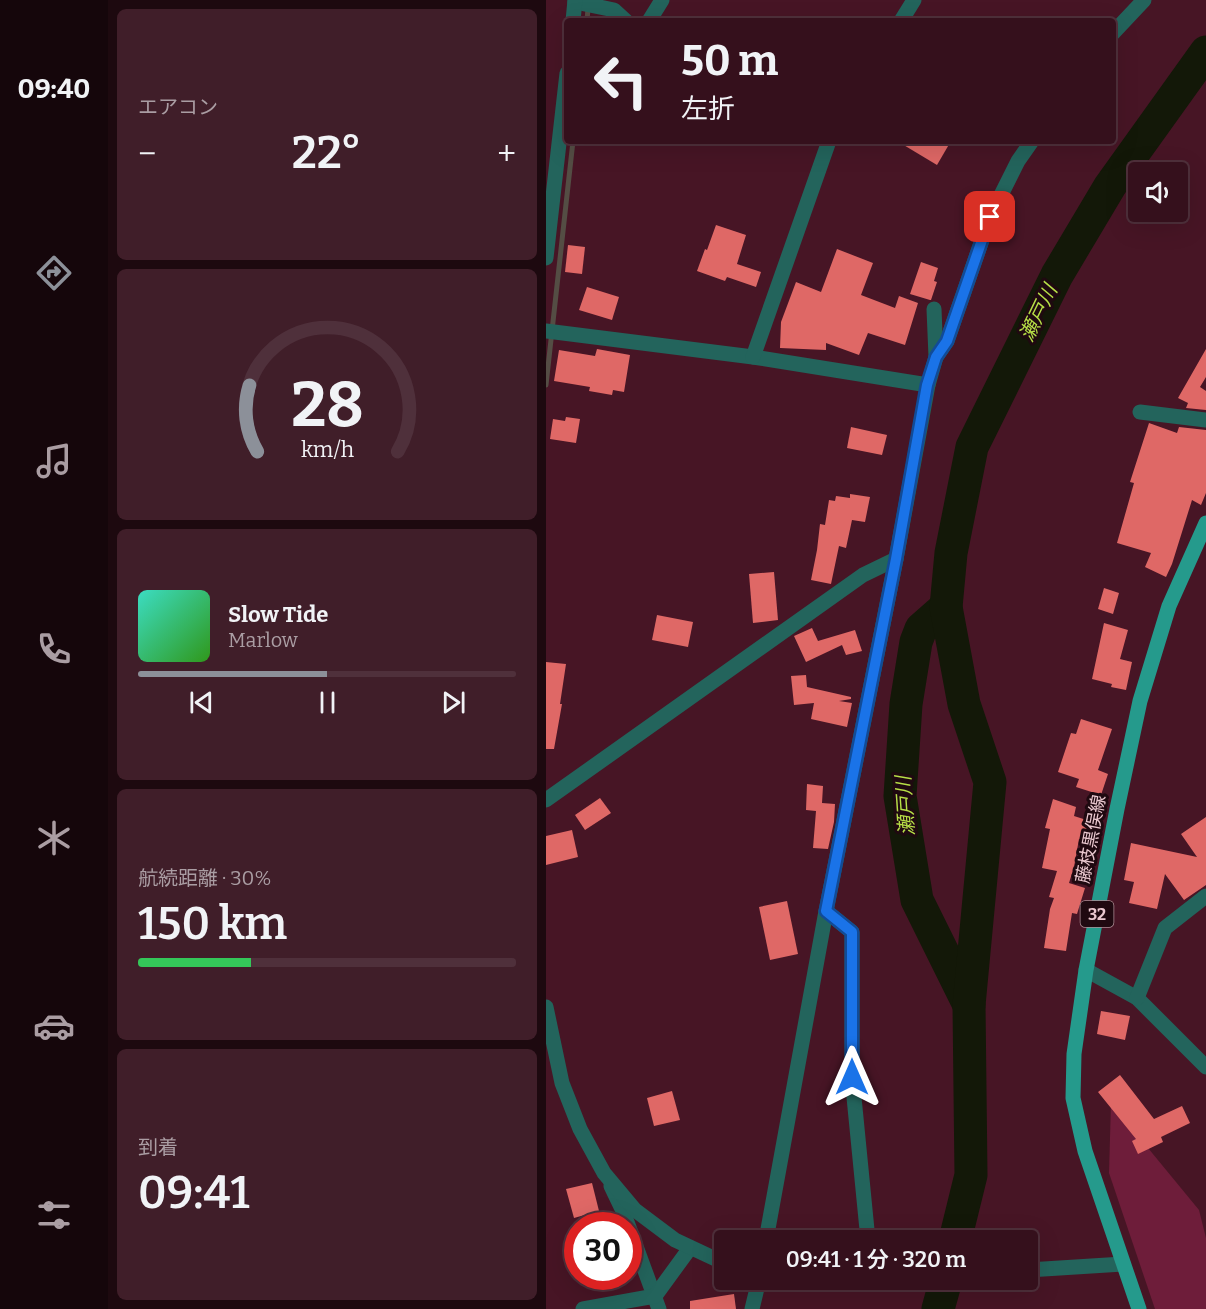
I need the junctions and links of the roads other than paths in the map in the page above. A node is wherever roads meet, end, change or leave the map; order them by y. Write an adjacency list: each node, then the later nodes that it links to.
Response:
1 (662, 0): 7 (street)
2 (914, 0): 8 (street)
3 (1144, 0): 9 (street)
4 (575, 1): 5 (street); 6 (street)
5 (573, 18)
6 (623, 18)
7 (651, 18)
8 (903, 18)
9 (1116, 30)
10 (564, 99): 13 (street)
11 (828, 144): 16 (street)
12 (1030, 144): 17 (street)
13 (546, 258)
14 (934, 309): 17 (street)
15 (546, 331): 16 (street)
16 (753, 357): 18 (street)
17 (936, 357): 18 (street)
18 (927, 385): 22 (street)
19 (1140, 412): 20 (street)
20 (1206, 420)
21 (1206, 523): 26 (main road, 藤枝黒俣線 / 32)
22 (896, 559): 23 (street); 25 (street)
23 (546, 800)
24 (1206, 896): 27 (street)
25 (826, 911): 31 (street); 32 (street)
26 (1086, 970): 27 (street); 35 (main road, 藤枝黒俣線 / 32)
27 (1137, 998): 29 (street)
28 (546, 1007): 30 (street)
29 (1206, 1067)
30 (604, 1173): 33 (street); 38 (street)
31 (768, 1230)
32 (867, 1230)
33 (690, 1248): 34 (street); 38 (street)
34 (714, 1259)
35 (1123, 1264): 36 (street); 41 (main road, 藤枝黒俣線 / 32)
36 (1038, 1269)
37 (757, 1290): 40 (street)
38 (657, 1303): 39 (street)
39 (583, 1309)
40 (752, 1309)
41 (1139, 1309)

